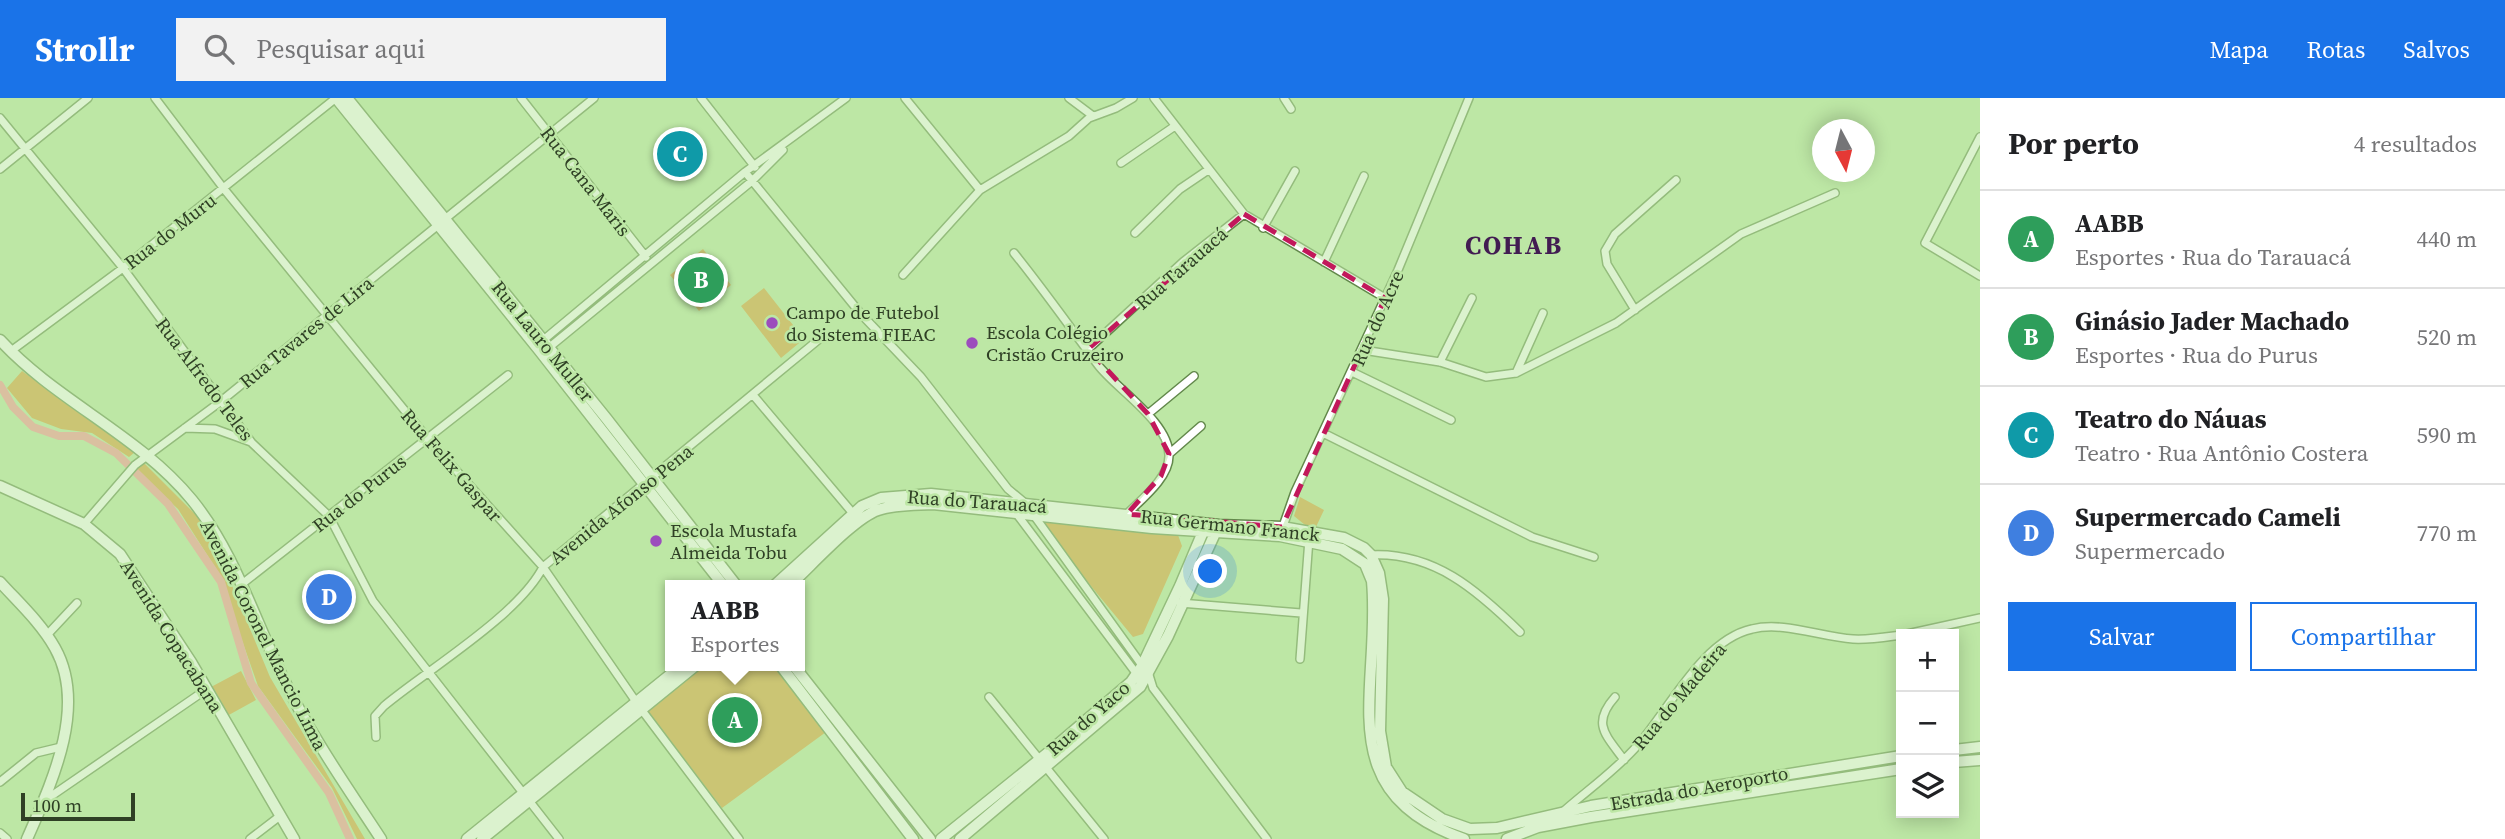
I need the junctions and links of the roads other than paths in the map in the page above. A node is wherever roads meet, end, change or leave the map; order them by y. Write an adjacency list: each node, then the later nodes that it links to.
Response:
1 (88, 98): 22 (street)
2 (155, 98): 33 (street, Rua Felix Gaspar)
3 (336, 98): 33 (street, Rua do Muru); 37 (main road, Rua Lauro Muller)
4 (347, 98): 37 (main road, Rua Lauro Muller)
5 (521, 98): 19 (street, Rua Cana Maris)
6 (594, 98): 19 (street, Rua Tavares de Lira)
7 (701, 98): 24 (street)
8 (846, 98): 20 (street)
9 (905, 98): 34 (street)
10 (1069, 98): 16 (street)
11 (1133, 98): 16 (street)
12 (1154, 98): 18 (street)
13 (1284, 98): 15 (street)
14 (1469, 98): 47 (street, Rua do Acre)
15 (1291, 108)
16 (1093, 116): 34 (street)
17 (0, 118): 22 (street, Rua Alfredo Teles)
18 (1175, 126): 23 (street); 26 (street)
19 (549, 134): 37 (street, Rua Tavares de Lira); 41 (street, Rua Cana Maris)
20 (796, 137): 24 (street); 29 (street)
21 (1980, 137): 46 (street)
22 (27, 148): 25 (street); 44 (street, Rua Alfredo Teles)
23 (1121, 163)
24 (754, 165): 28 (street); 29 (street)
25 (0, 169)
26 (1208, 170): 36 (street); 39 (street)
27 (1295, 171): 38 (street)
28 (745, 172): 32 (street); 41 (street)
29 (760, 173): 32 (street)
30 (1364, 176): 42 (street)
31 (1676, 180): 49 (street)
32 (752, 181): 43 (street); 77 (street)
33 (224, 188): 44 (street, Rua do Muru); 50 (street, Rua Felix Gaspar)
34 (980, 190): 45 (street)
35 (1835, 193): 49 (street)
36 (1244, 214): 38 (street); 55 (street, Rua Tarauacá)
37 (441, 223): 50 (street, Rua Tavares de Lira); 54 (main road, Rua Lauro Muller)
38 (1263, 228): 42 (street)
39 (1135, 233)
40 (1014, 253): 55 (street)
41 (644, 255): 43 (street, Rua Cana Maris); 54 (street)
42 (1324, 262): 47 (street)
43 (651, 263): 54 (street)
44 (123, 268): 57 (street, Rua do Muru); 65 (street, Rua Alfredo Teles)
45 (903, 275)
46 (1980, 276)
47 (1385, 298): 56 (street, Rua do Acre)
48 (1472, 298): 59 (street)
49 (1635, 310): 61 (street)
50 (327, 313): 65 (street, Rua Tavares de Lira); 71 (street, Rua Felix Gaspar)
51 (1543, 313): 61 (street)
52 (823, 336): 64 (street, Avenida Afonso Pena)
53 (0, 340): 57 (main road, Avenida Coronel Mancio Lima)
54 (542, 347): 75 (main road, Rua Lauro Muller)
55 (1087, 349): 66 (street)
56 (1363, 350): 59 (street); 60 (street, Rua do Acre)
57 (10, 351): 58 (main road, Rua do Muru); 74 (main road, Avenida Coronel Mancio Lima)
58 (0, 358)
59 (1440, 362): 61 (street)
60 (1352, 372): 67 (street); 70 (street, Rua do Acre)
61 (1516, 373)
62 (508, 374): 71 (street, Rua do Purus)
63 (1194, 376): 66 (street)
64 (753, 395): 75 (street, Avenida Afonso Pena); 84 (street)
65 (220, 402): 69 (street, Rua Tavares de Lira); 72 (street, Rua Alfredo Teles)
66 (1148, 414): 73 (street)
67 (1451, 420)
68 (1201, 426): 73 (street)
69 (181, 429): 72 (street); 74 (street, Rua Tavares de Lira)
70 (1325, 434): 89 (street, Rua do Acre); 94 (street)
71 (428, 439): 82 (street, Rua do Purus); 95 (street, Rua Felix Gaspar)
72 (252, 443): 82 (street, Rua Alfredo Teles)
73 (1169, 454): 81 (street, Rua Germano Franck)
74 (146, 457): 85 (street, Rua Tavares de Lira); 100 (main road, Avenida Coronel Mancio Lima)
75 (650, 482): 95 (street, Avenida Afonso Pena); 96 (main road, Rua Lauro Muller); 97 (main road, Rua Lauro Muller)
76 (0, 486): 85 (main road, Avenida Copacabana)
77 (1008, 489): 78 (street); 79 (street)
78 (1011, 502): 79 (main road, Rua do Tarauacá); 80 (street); 84 (main road, Rua do Tarauacá)
79 (1025, 503): 81 (main road, Rua do Tarauacá); 83 (street)
80 (1017, 514): 83 (main road, Rua do Tarauacá); 84 (main road, Rua do Tarauacá); 92 (street)
81 (1127, 514): 86 (street, Rua Germano Franck); 87 (main road, Rua Germano Franck)
82 (329, 516): 100 (street, Rua do Purus); 117 (street, Rua Alfredo Teles)
83 (1032, 516): 86 (main road, Rua do Tarauacá); 91 (street)
84 (856, 517): 98 (main road, Rua do Tarauacá)
85 (84, 524): 119 (main road, Avenida Copacabana)
86 (1118, 525): 87 (main road, Rua Germano Franck)
87 (1205, 528): 88 (main road, Rua Germano Franck); 101 (main road, Rua do Yaco)
88 (1217, 529): 89 (main road, Rua Germano Franck); 103 (main road, Rua do Yaco)
89 (1281, 531): 90 (main road, Rua Germano Franck)
90 (1309, 536): 93 (main road, Rua Germano Franck); 104 (street); 120 (main road, Rua Germano Franck)
91 (1054, 545): 92 (street); 105 (street)
92 (1046, 552): 107 (street)
93 (1371, 555): 109 (street); 120 (main road, Rua Germano Franck)
94 (1594, 557)
95 (543, 567): 117 (street, Avenida Afonso Pena); 123 (street, Rua Felix Gaspar)
96 (719, 580)
97 (732, 580)
98 (791, 580)
99 (0, 582): 110 (main road)
100 (242, 584): 150 (main road, Avenida Coronel Mancio Lima)
101 (1172, 602): 103 (street); 118 (main road, Rua do Yaco)
102 (77, 603): 110 (street)
103 (1184, 604): 104 (street); 118 (main road, Rua do Yaco)
104 (1301, 612): 112 (street)
105 (1104, 613): 107 (street); 118 (street)
106 (1980, 618): 108 (street)
107 (1096, 620): 118 (street)
108 (1930, 629)
109 (1520, 632)
110 (47, 635): 125 (main road)
111 (1896, 635): 130 (street, Rua do Madeira)
112 (1300, 659)
113 (676, 671): 123 (main road)
114 (688, 671): 123 (main road)
115 (784, 671): 154 (main road)
116 (798, 671): 155 (main road)
117 (426, 672): 124 (street, Avenida Afonso Pena); 135 (street, Rua Alfredo Teles)
118 (1145, 677): 132 (main road, Rua do Yaco); 159 (street)
119 (207, 689): 136 (street); 138 (main road, Avenida Copacabana)
120 (1376, 692): 143 (main road, Rua Germano Franck); 144 (main road, Rua Germano Franck)
121 (989, 697): 132 (street)
122 (1615, 697): 130 (street, Rua do Madeira)
123 (638, 706): 135 (main road); 145 (street, Rua Felix Gaspar)
124 (376, 737)
125 (61, 747): 134 (street); 136 (main road)
126 (1980, 747): 127 (main road)
127 (1959, 749)
128 (1896, 757): 137 (main road, Estrada do Aeroporto)
129 (1980, 760): 131 (main road)
130 (1624, 761): 137 (street, Rua do Madeira)
131 (1959, 762)
132 (1044, 763): 156 (main road, Rua do Yaco); 157 (main road, Rua do Yaco); 158 (street)
133 (1896, 770): 140 (main road, Estrada do Aeroporto)
134 (0, 782)
135 (527, 796): 151 (main road); 152 (main road); 153 (street, Rua Alfredo Teles)
136 (44, 801): 147 (main road)
137 (1563, 812): 139 (main road, Estrada do Aeroporto); 140 (street)
138 (280, 816): 148 (street); 149 (main road, Avenida Copacabana)
139 (1538, 823): 140 (main road, Estrada do Aeroporto); 141 (main road, Estrada do Aeroporto); 162 (main road, Estrada do Aeroporto)
140 (1559, 823)
141 (1497, 828): 143 (main road, Rua Germano Franck); 161 (main road)
142 (0, 833): 146 (street)
143 (1483, 834)
144 (1444, 836): 160 (main road, Rua Germano Franck)
145 (737, 838)
146 (8, 839)
147 (27, 839)
148 (250, 839)
149 (293, 839)
150 (381, 839)
151 (467, 839)
152 (482, 839)
153 (559, 839)
154 (913, 839)
155 (930, 839)
156 (941, 839)
157 (960, 839)
158 (1104, 839)
159 (1267, 839)
160 (1464, 839)
161 (1502, 839)
162 (1507, 839)

